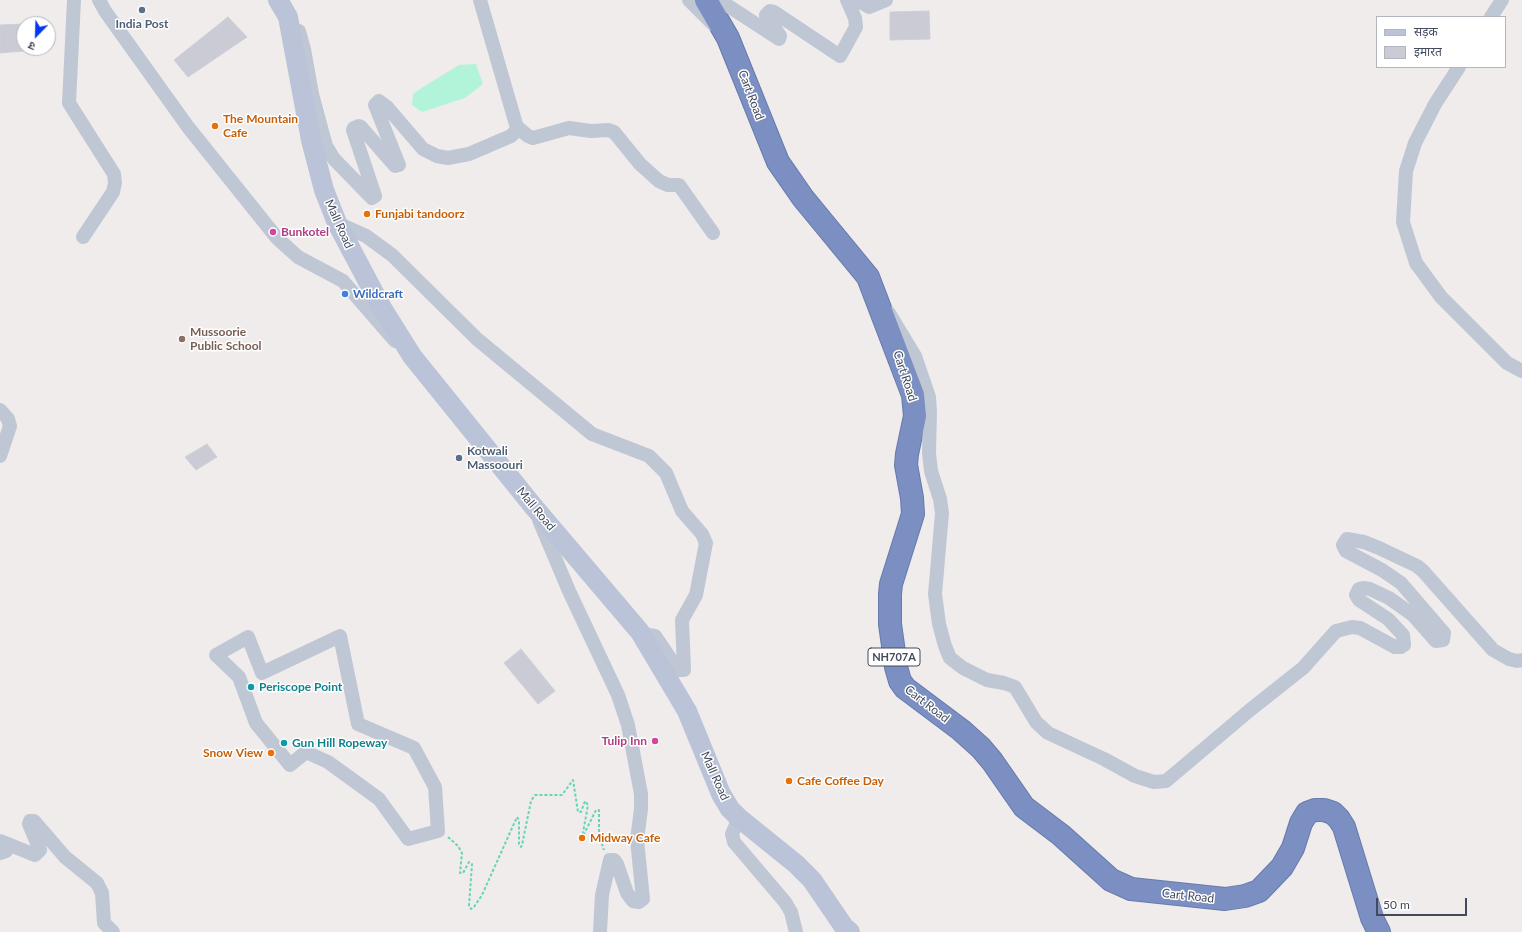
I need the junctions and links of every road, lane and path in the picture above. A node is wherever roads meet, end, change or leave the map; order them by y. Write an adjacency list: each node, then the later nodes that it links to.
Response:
1 (74, 0): 19 (street)
2 (99, 0): 21 (street)
3 (278, 0): 13 (street, Mall Road)
4 (480, 0): 16 (street)
5 (689, 0): 14 (street)
6 (706, 0): 14 (highway, Cart Road / NH707A)
7 (718, 0): 8 (street)
8 (847, 0)
9 (857, 0): 10 (street)
10 (886, 0)
11 (1502, 0): 12 (street)
12 (1492, 16)
13 (288, 17): 16 (street); 17 (street, Mall Road)
14 (728, 38): 20 (highway, Cart Road / NH707A)
15 (1459, 68): 22 (street)
16 (517, 127): 18 (street)
17 (337, 223): 21 (street, Mall Road); 26 (street)
18 (713, 233)
19 (83, 237)
20 (879, 302): 27 (street); 38 (highway, Cart Road / NH707A)
21 (412, 356): 25 (street, Mall Road)
22 (1522, 371)
23 (0, 410): 24 (street)
24 (0, 456)
25 (533, 506): 26 (street, Mall Road); 33 (street)
26 (641, 634): 28 (street, Mall Road)
27 (1522, 660)
28 (739, 818): 36 (street); 37 (street, Mall Road)
29 (438, 831): 29 (street); 33 (path)
30 (0, 841): 34 (street)
31 (0, 845): 32 (street)
32 (0, 853)
33 (610, 860): 35 (street)
34 (113, 932)
35 (600, 932)
36 (796, 932)
37 (850, 932)
38 (1379, 932)

